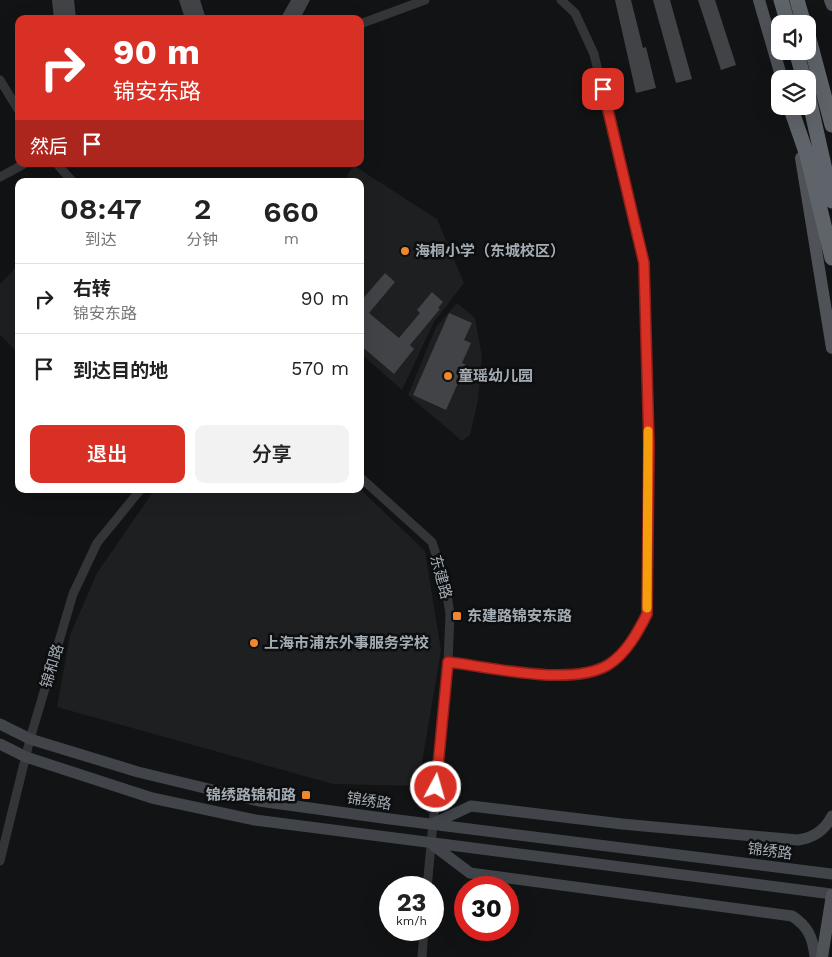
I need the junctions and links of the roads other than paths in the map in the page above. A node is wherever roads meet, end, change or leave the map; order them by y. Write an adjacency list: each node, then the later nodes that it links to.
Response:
1 (425, 0): 10 (street)
2 (561, 0): 28 (street)
3 (759, 0): 12 (main road)
4 (781, 0): 8 (highway)
5 (797, 0): 9 (highway)
6 (830, 0): 7 (main road)
7 (832, 5)
8 (785, 15)
9 (801, 15)
10 (364, 23)
11 (814, 60): 18 (highway)
12 (779, 70)
13 (0, 80): 14 (street)
14 (15, 104)
15 (791, 115): 25 (main road)
16 (793, 115): 24 (highway)
17 (813, 115): 23 (highway)
18 (832, 124)
19 (18, 167): 21 (street)
20 (60, 167): 22 (street)
21 (0, 177)
22 (69, 178)
23 (832, 201)
24 (832, 258)
25 (832, 348)
26 (364, 481): 28 (street, 东建路)
27 (138, 493): 30 (street, 锦和路)
28 (448, 662): 34 (street, 东建路)
29 (0, 724): 30 (main road, 锦绣路)
30 (30, 739): 32 (street, 锦和路); 34 (main road, 锦绣路)
31 (0, 744): 32 (main road)
32 (26, 757): 35 (main road); 36 (street, 锦和路)
33 (832, 816): 34 (main road)
34 (432, 824): 35 (street, 东建路); 37 (main road, 锦绣路)
35 (431, 844): 38 (street, 东建路); 39 (main road); 42 (main road)
36 (0, 861)
37 (832, 874)
38 (429, 876)
39 (832, 894): 43 (main road)
40 (423, 941): 41 (street)
41 (422, 957)
42 (815, 957)
43 (822, 957)

